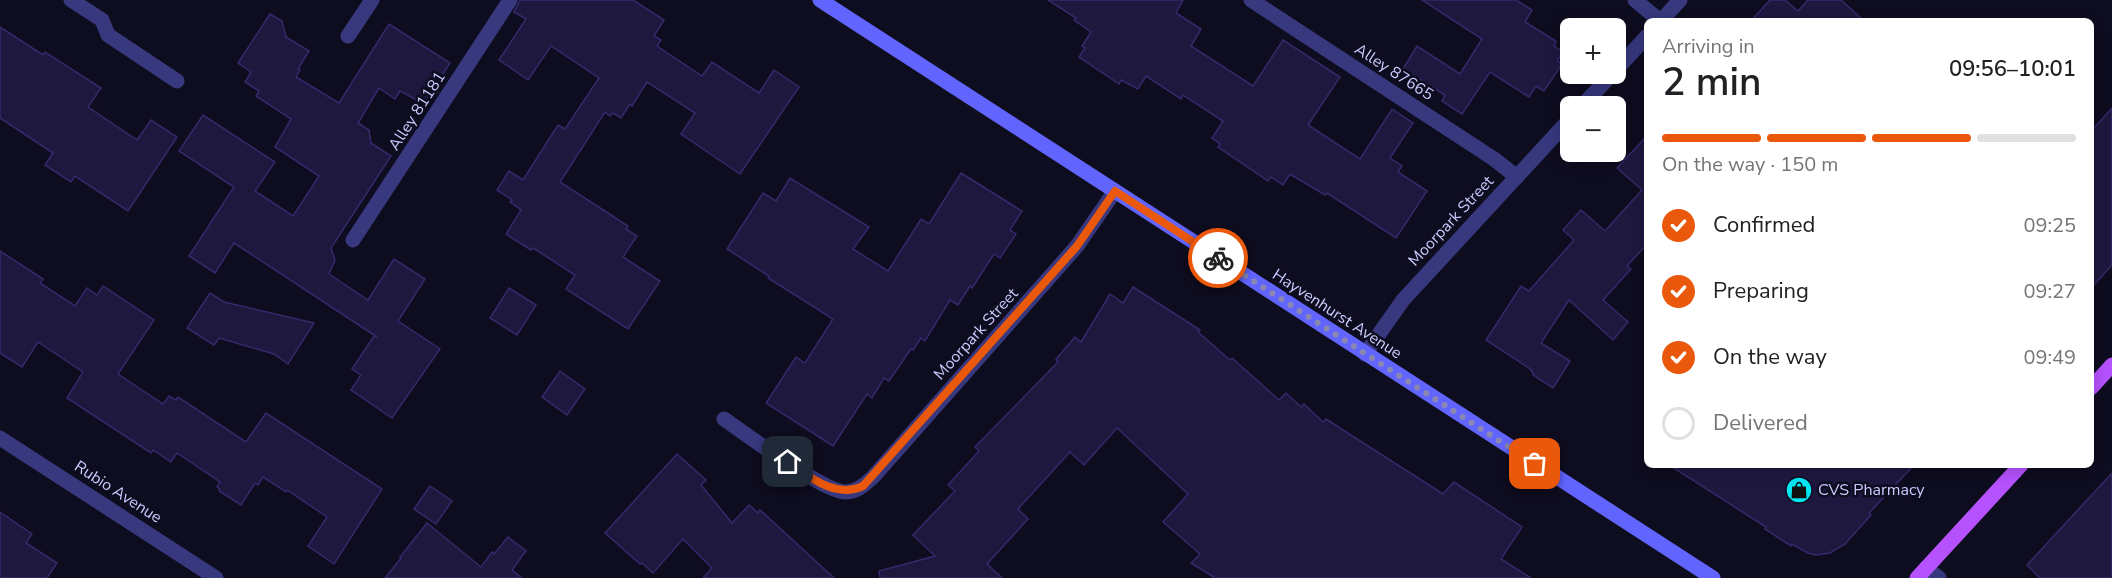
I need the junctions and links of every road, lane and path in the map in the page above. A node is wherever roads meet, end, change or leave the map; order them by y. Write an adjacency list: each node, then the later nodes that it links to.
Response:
1 (71, 0): 13 (street)
2 (372, 0): 10 (street)
3 (510, 0): 19 (street, Alley 81181)
4 (820, 0): 18 (main road, Hayvenhurst Avenue)
5 (1251, 0): 17 (street, Alley 87665)
6 (1635, 0): 8 (street)
7 (1680, 0): 9 (street)
8 (1656, 18)
9 (1663, 18)
10 (348, 36)
11 (1644, 39): 12 (street)
12 (1626, 59)
13 (177, 81)
14 (1603, 84): 15 (street)
15 (1591, 96)
16 (1560, 130): 17 (street, Moorpark Street)
17 (1517, 177): 20 (street, Moorpark Street)
18 (1115, 191): 20 (main road, Hayvenhurst Avenue); 23 (street, Moorpark Street)
19 (353, 240)
20 (1365, 354): 28 (main road, Hayvenhurst Avenue)
21 (2112, 365): 22 (main road)
22 (2094, 385)
23 (724, 419)
24 (0, 438): 27 (street, Rubio Avenue)
25 (2018, 468): 26 (main road)
26 (1927, 575)
27 (216, 578)
28 (1713, 578)

